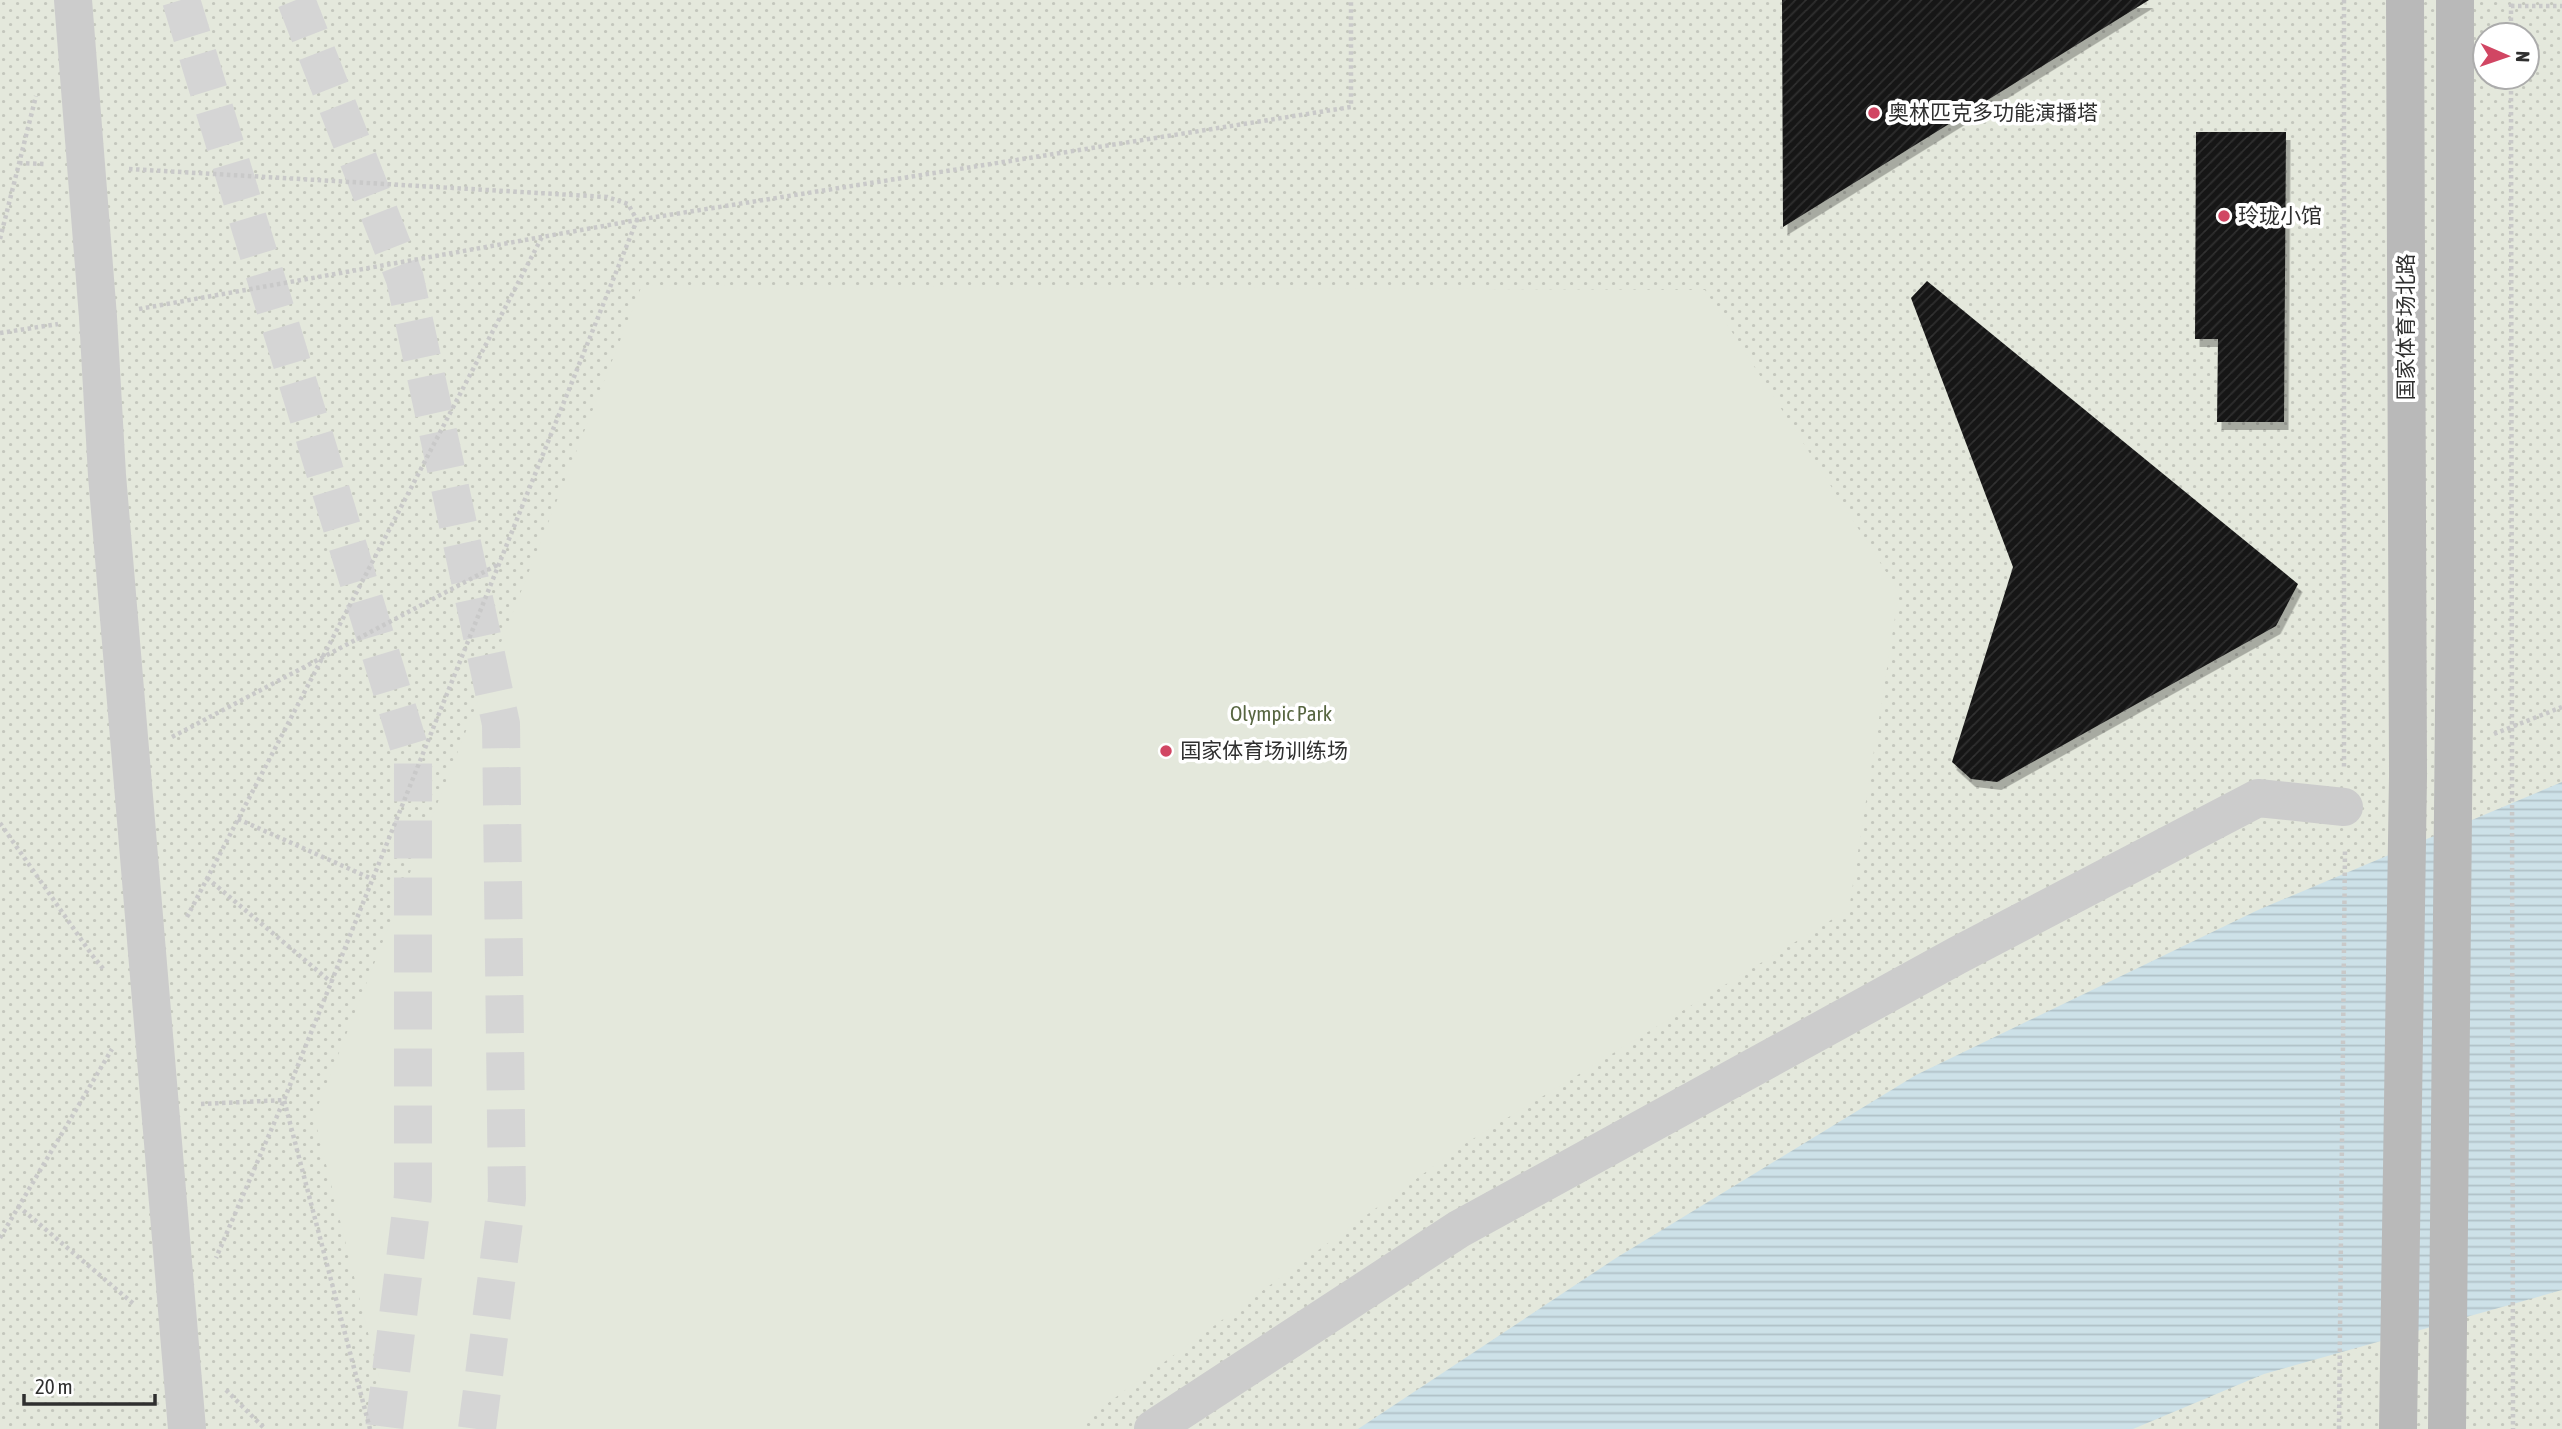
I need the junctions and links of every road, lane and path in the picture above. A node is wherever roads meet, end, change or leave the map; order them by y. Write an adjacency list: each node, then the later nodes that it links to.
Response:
1 (74, 0): 12 (street)
2 (1351, 0): 13 (path)
3 (2344, 0): 22 (path)
4 (2405, 0): 38 (street, 国家体育场北路)
5 (2455, 0): 39 (street)
6 (2511, 3): 7 (path); 8 (path)
7 (2562, 6)
8 (2511, 21)
9 (38, 88): 11 (path)
10 (2511, 91): 40 (path)
11 (19, 163): 12 (path); 15 (path)
12 (87, 167): 13 (path); 16 (street)
13 (637, 220): 14 (path); 18 (path)
14 (542, 237): 16 (path); 19 (path)
15 (0, 239)
16 (98, 317): 17 (path); 20 (street)
17 (0, 334)
18 (499, 564): 19 (path); 25 (path)
19 (322, 658): 20 (path); 21 (path)
20 (130, 758): 28 (street)
21 (238, 819): 24 (path); 25 (path)
22 (2344, 821): 36 (street); 37 (path)
23 (0, 823): 28 (path)
24 (207, 878): 26 (path); 27 (path)
25 (372, 879): 27 (path)
26 (182, 926)
27 (331, 982): 30 (path)
28 (150, 988): 31 (street)
29 (115, 1045): 32 (path)
30 (284, 1100): 31 (path); 33 (path); 35 (path)
31 (160, 1105): 34 (street)
32 (0, 1238)
33 (213, 1267)
34 (187, 1429)
35 (370, 1429)
36 (1153, 1429)
37 (2339, 1429)
38 (2398, 1429)
39 (2447, 1429)
40 (2513, 1429)

